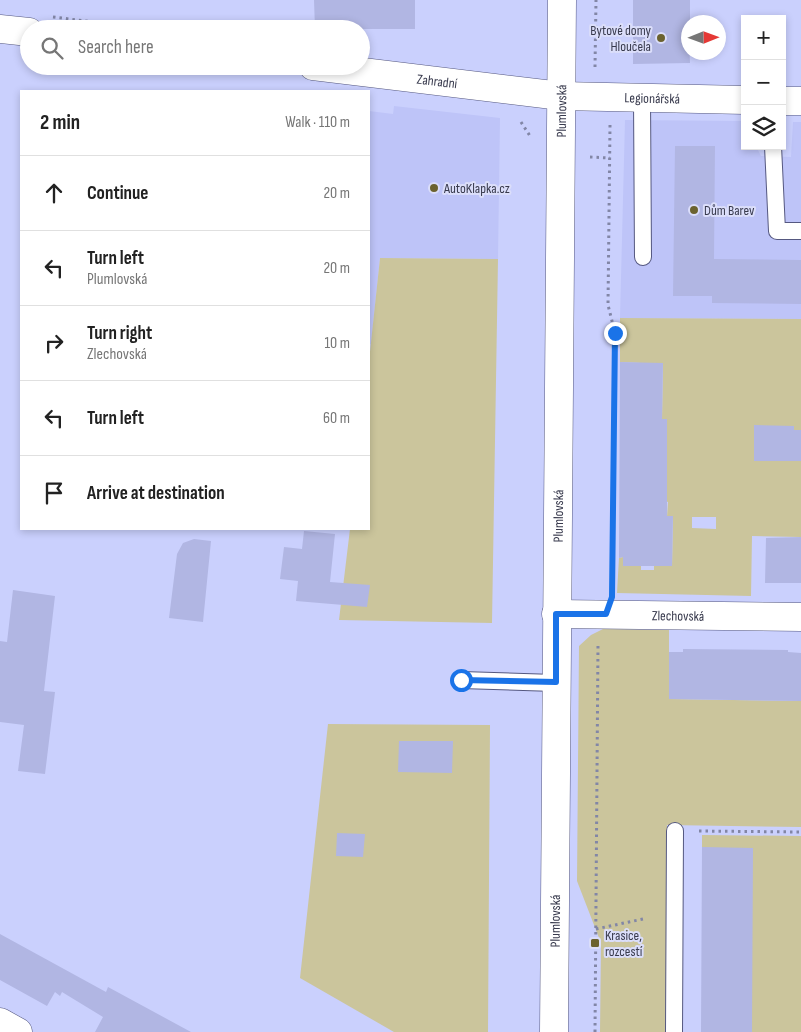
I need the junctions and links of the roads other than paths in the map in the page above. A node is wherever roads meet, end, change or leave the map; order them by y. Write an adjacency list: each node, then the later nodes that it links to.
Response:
1 (562, 0): 5 (main road, Plumlovská)
2 (20, 26): 3 (main road)
3 (0, 29)
4 (370, 73): 5 (main road, Zahradní)
5 (561, 96): 6 (main road, Legionářská); 13 (main road, Plumlovská)
6 (642, 98): 7 (main road, Legionářská); 12 (lane)
7 (741, 100)
8 (786, 101): 9 (main road)
9 (801, 101)
10 (773, 150): 11 (lane)
11 (801, 231)
12 (643, 257)
13 (556, 614): 14 (main road, Zlechovská); 16 (main road, Plumlovská)
14 (801, 618)
15 (461, 680): 16 (lane)
16 (556, 682): 20 (main road, Plumlovská)
17 (675, 831): 21 (lane)
18 (0, 1022): 19 (main road)
19 (18, 1032)
20 (554, 1032)
21 (674, 1032)

